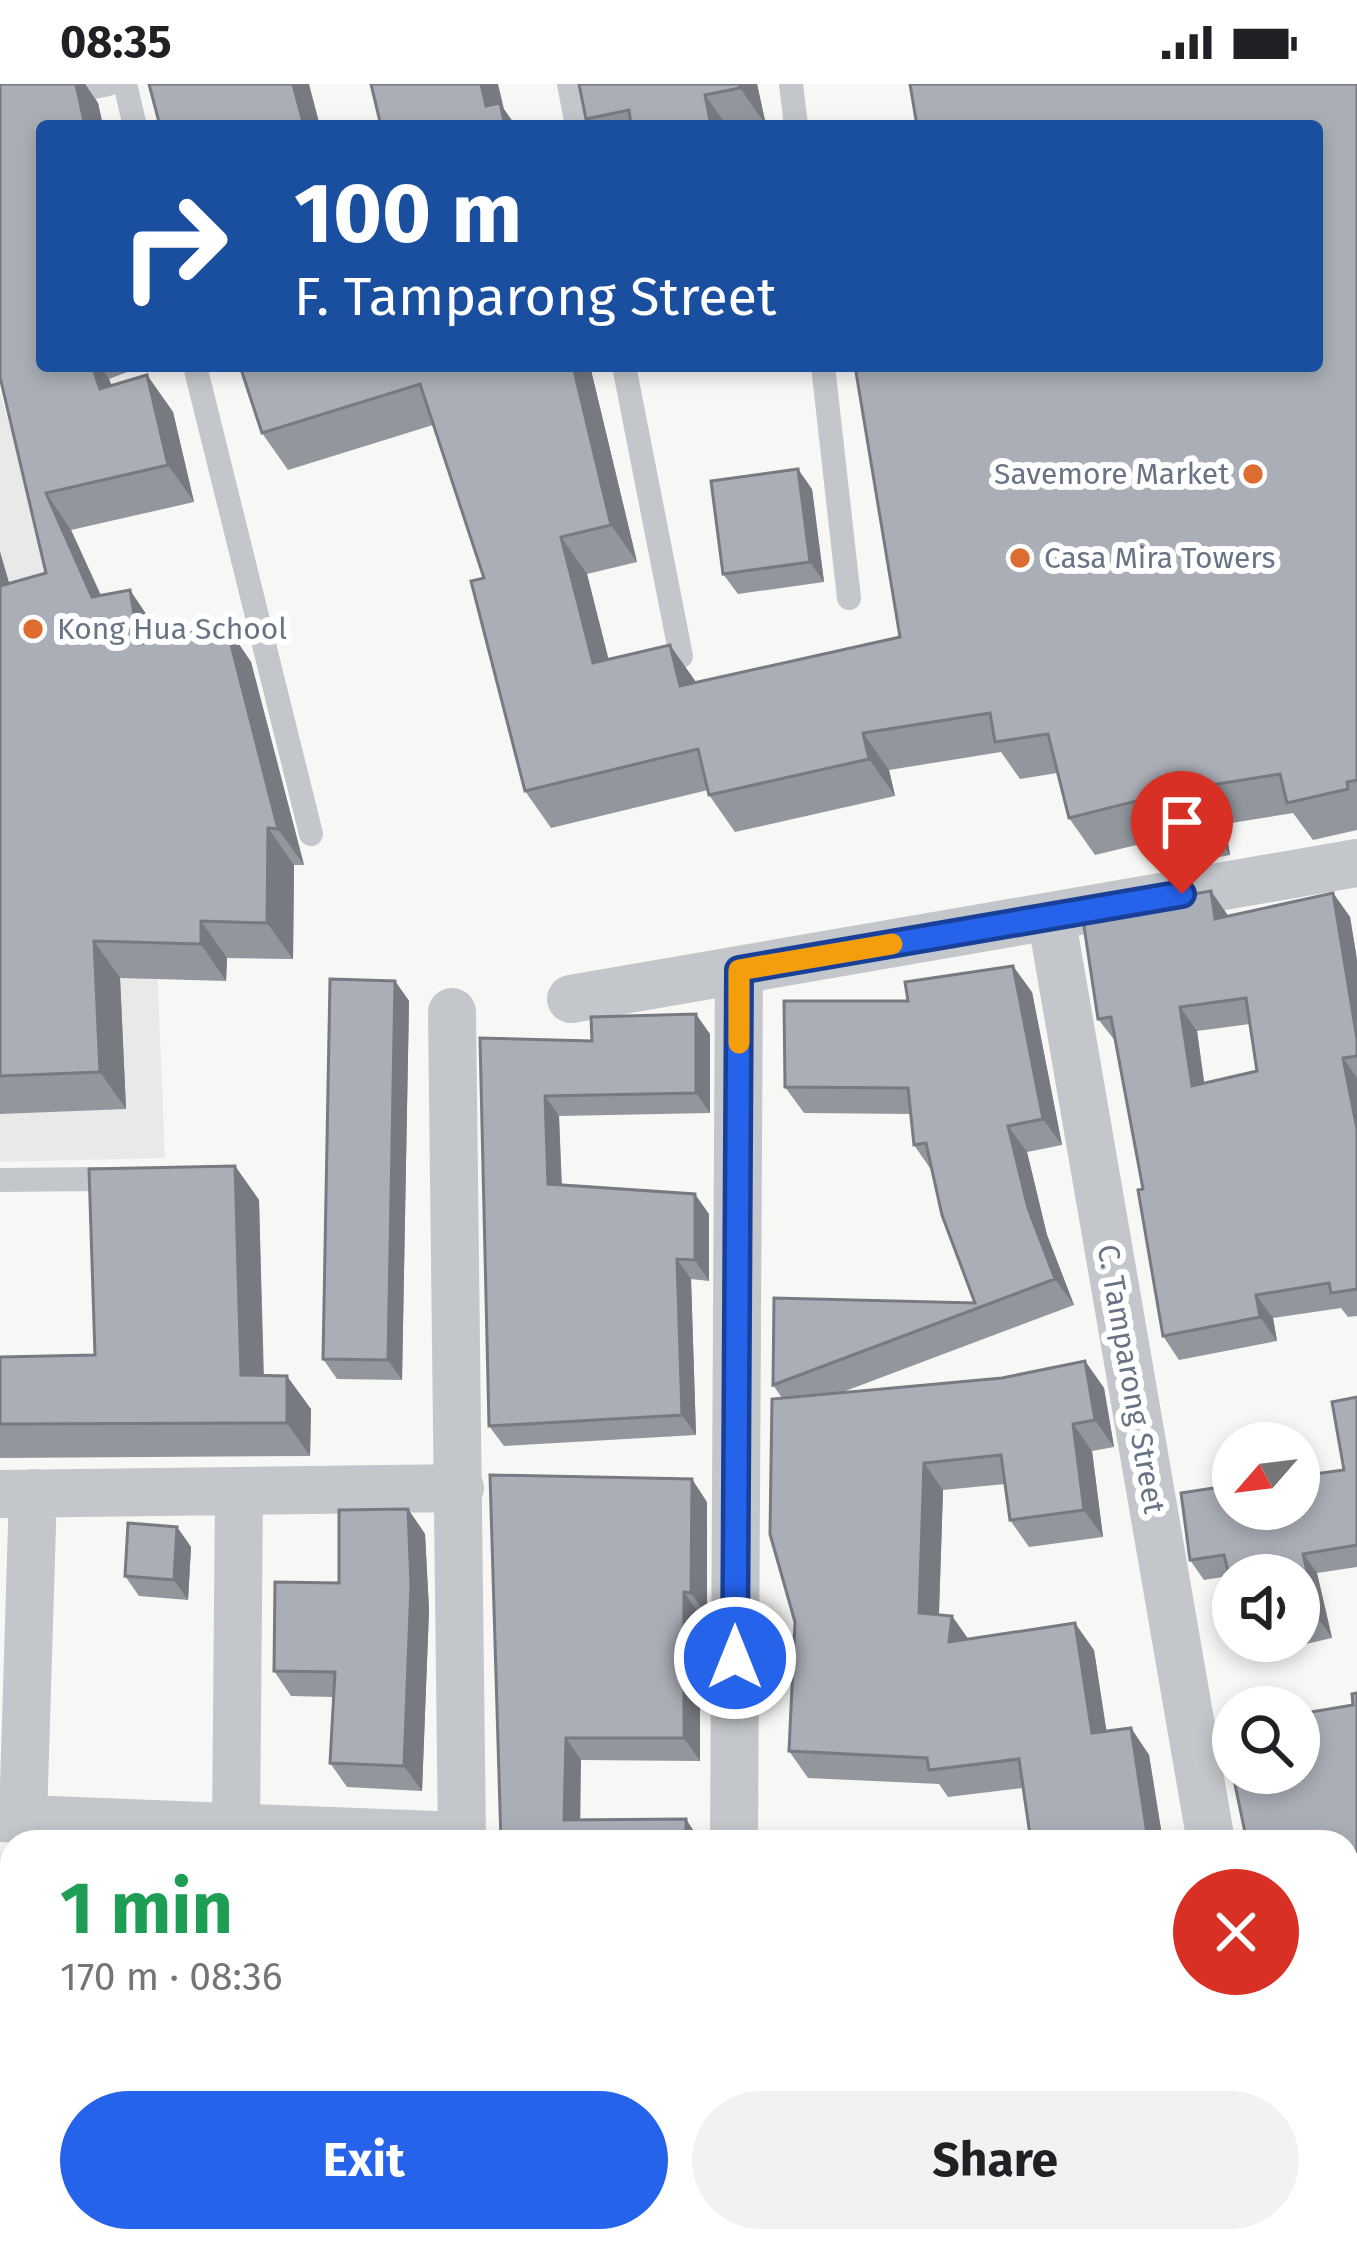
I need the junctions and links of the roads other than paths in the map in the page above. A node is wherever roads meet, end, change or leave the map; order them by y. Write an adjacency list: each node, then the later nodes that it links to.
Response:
1 (108, 84): 5 (lane)
2 (125, 84): 6 (lane)
3 (569, 84): 7 (lane)
4 (791, 84): 8 (lane)
5 (0, 108)
6 (134, 120)
7 (576, 120)
8 (795, 120)
9 (196, 372): 14 (lane)
10 (625, 372): 13 (lane)
11 (824, 372): 12 (lane)
12 (849, 598)
13 (681, 656)
14 (311, 834)
15 (1357, 863): 16 (street)
16 (1051, 916): 17 (street); 30 (street, C. Tamparong Street)
17 (739, 970): 18 (street); 29 (street)
18 (571, 999)
19 (452, 1012): 22 (street)
20 (100, 1179): 21 (lane)
21 (0, 1180)
22 (460, 1488): 23 (street); 28 (street)
23 (239, 1491): 24 (street); 26 (street)
24 (17, 1494): 25 (street)
25 (11, 1819): 26 (street)
26 (236, 1829): 27 (street)
27 (259, 1830)
28 (462, 1830)
29 (734, 1830)
30 (1209, 1830)

